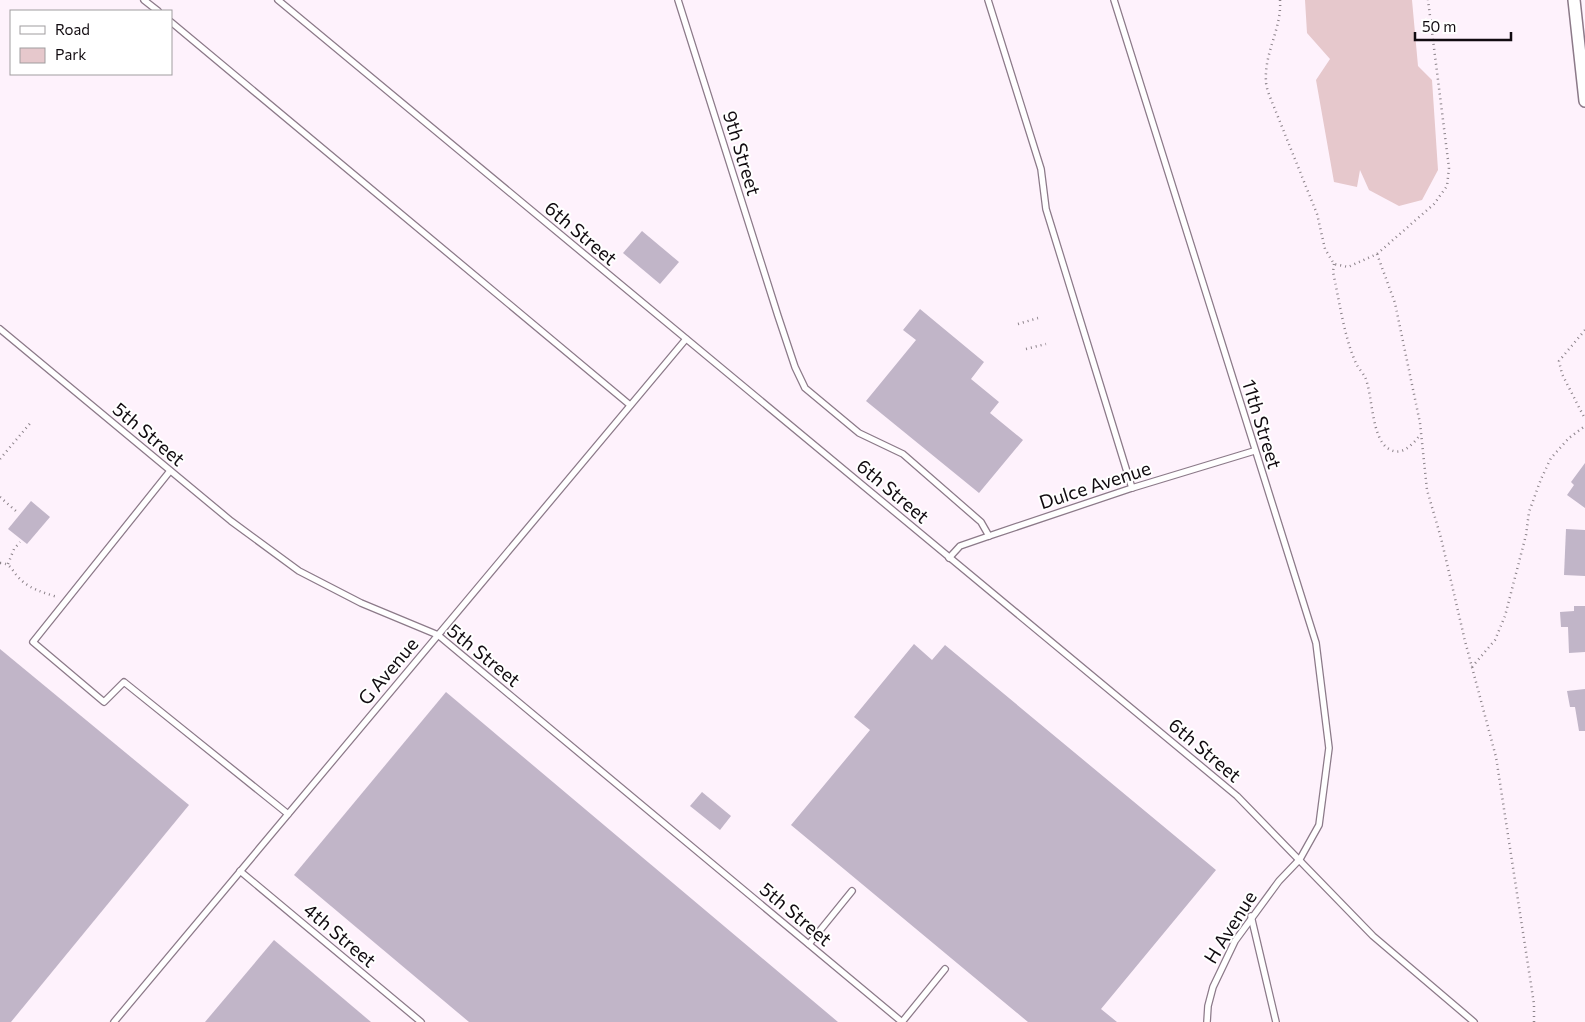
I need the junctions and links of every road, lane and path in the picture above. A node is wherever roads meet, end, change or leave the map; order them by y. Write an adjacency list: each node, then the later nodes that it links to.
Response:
1 (144, 0): 9 (lane)
2 (278, 0): 18 (lane, 6th Street)
3 (678, 0): 32 (lane, 9th Street)
4 (988, 0): 29 (lane)
5 (1114, 0): 26 (lane, 11th Street)
6 (1280, 0): 13 (path)
7 (1428, 0): 12 (path)
8 (1574, 0): 11 (street)
9 (157, 10)
10 (172, 23): 21 (lane)
11 (1585, 101)
12 (1377, 254): 13 (path); 25 (path)
13 (1334, 264): 25 (path)
14 (1038, 318): 15 (path)
15 (1018, 324)
16 (0, 329): 28 (lane, 5th Street)
17 (1585, 330): 22 (path)
18 (686, 339): 21 (lane, G Avenue); 34 (lane, 6th Street)
19 (1046, 344): 20 (path)
20 (1026, 349)
21 (630, 405): 38 (lane, G Avenue)
22 (1585, 419)
23 (32, 421): 27 (path)
24 (1585, 426): 39 (path)
25 (1421, 434): 39 (path)
26 (1254, 451): 29 (lane, Dulce Avenue); 41 (lane, 11th Street)
27 (0, 459)
28 (170, 471): 38 (lane, 5th Street); 40 (lane)
29 (1132, 488): 32 (lane, Dulce Avenue)
30 (0, 497): 31 (path)
31 (17, 512)
32 (989, 536): 34 (lane, Dulce Avenue)
33 (20, 542): 36 (path)
34 (949, 558): 41 (lane, 6th Street)
35 (0, 563): 36 (path)
36 (8, 564): 37 (path)
37 (57, 597)
38 (438, 634): 40 (lane, G Avenue); 45 (lane, 5th Street)
39 (1472, 667): 53 (path)
40 (288, 814): 42 (lane, G Avenue)
41 (1300, 860): 44 (lane, H Avenue); 52 (lane, 6th Street)
42 (240, 871): 47 (lane, G Avenue); 48 (lane, 4th Street)
43 (852, 891): 45 (lane)
44 (1251, 916): 50 (lane, H Avenue); 51 (lane)
45 (809, 944): 49 (lane, 5th Street)
46 (945, 969): 49 (lane)
47 (114, 1022)
48 (421, 1022)
49 (902, 1022)
50 (1207, 1022)
51 (1276, 1022)
52 (1474, 1022)
53 (1534, 1022)

